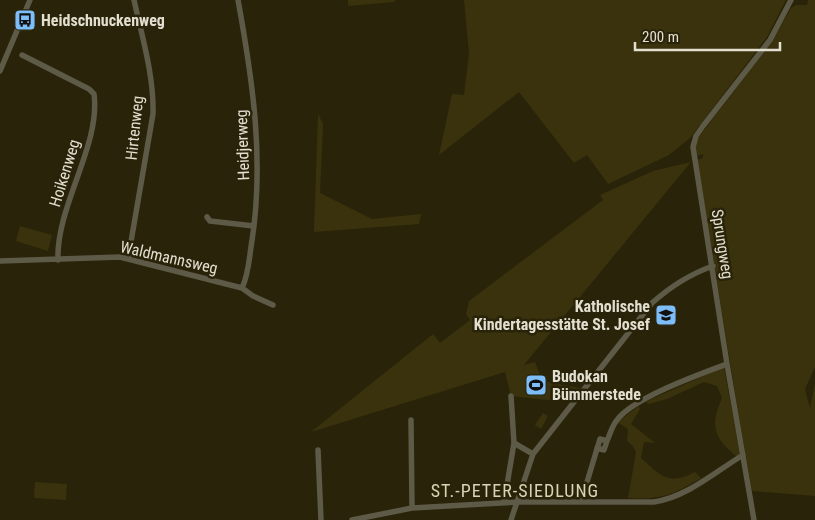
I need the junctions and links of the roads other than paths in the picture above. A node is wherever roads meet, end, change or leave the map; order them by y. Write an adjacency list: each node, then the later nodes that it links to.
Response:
1 (30, 0): 6 (street)
2 (134, 0): 9 (street, Hirtenweg)
3 (238, 0): 8 (street, Heidjerweg)
4 (791, 0): 12 (street, Sprungweg)
5 (22, 55): 10 (street, Hoikenweg)
6 (0, 71)
7 (207, 217): 8 (street)
8 (254, 226): 13 (street, Heidjerweg)
9 (128, 259): 10 (street, Waldmannsweg); 13 (street, Waldmannsweg)
10 (58, 260): 11 (street, Waldmannsweg)
11 (0, 261)
12 (713, 266): 15 (street, Sprungweg); 20 (street)
13 (242, 288): 14 (street, Waldmannsweg)
14 (273, 305)
15 (727, 364): 21 (street, Sprungweg); 23 (street)
16 (510, 396): 18 (street)
17 (411, 420): 25 (street)
18 (514, 444): 20 (street); 24 (street)
19 (318, 450): 26 (street)
20 (533, 454): 22 (street)
21 (743, 455): 23 (street); 29 (street, Sprungweg)
22 (517, 502): 23 (street); 24 (street); 28 (street)
23 (581, 502)
24 (504, 503): 25 (street)
25 (412, 508): 27 (street)
26 (321, 520)
27 (352, 520)
28 (511, 520)
29 (754, 520)

